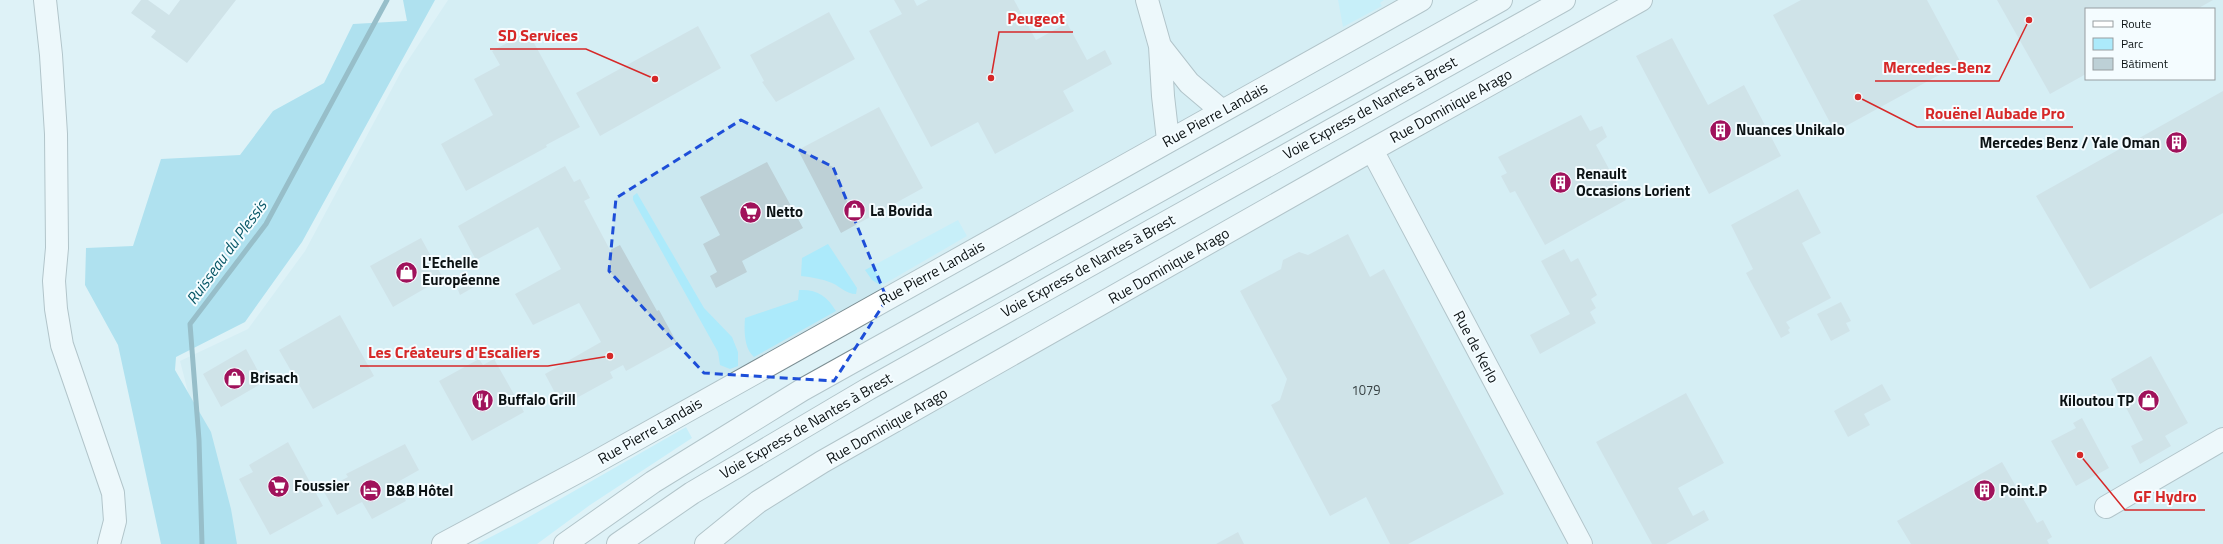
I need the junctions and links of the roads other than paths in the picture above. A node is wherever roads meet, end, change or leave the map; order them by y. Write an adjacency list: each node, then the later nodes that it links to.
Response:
1 (45, 0): 13 (main road)
2 (1147, 0): 7 (main road)
3 (1421, 0): 8 (main road, Rue Pierre Landais)
4 (1501, 0): 15 (main road, Voie Express de Nantes à Brest)
5 (1564, 0): 16 (main road, Voie Express de Nantes à Brest)
6 (1641, 0): 10 (main road, Rue Dominique Arago)
7 (1160, 46): 8 (main road); 9 (main road)
8 (1222, 111): 9 (main road, Rue Pierre Landais)
9 (1168, 140): 14 (main road, Rue Pierre Landais)
10 (1372, 150): 17 (main road, Rue Dominique Arago); 18 (main road, Rue de Kerlo)
11 (2223, 439): 12 (main road)
12 (2106, 507)
13 (110, 544)
14 (443, 544)
15 (564, 544)
16 (618, 544)
17 (706, 544)
18 (1581, 544)

